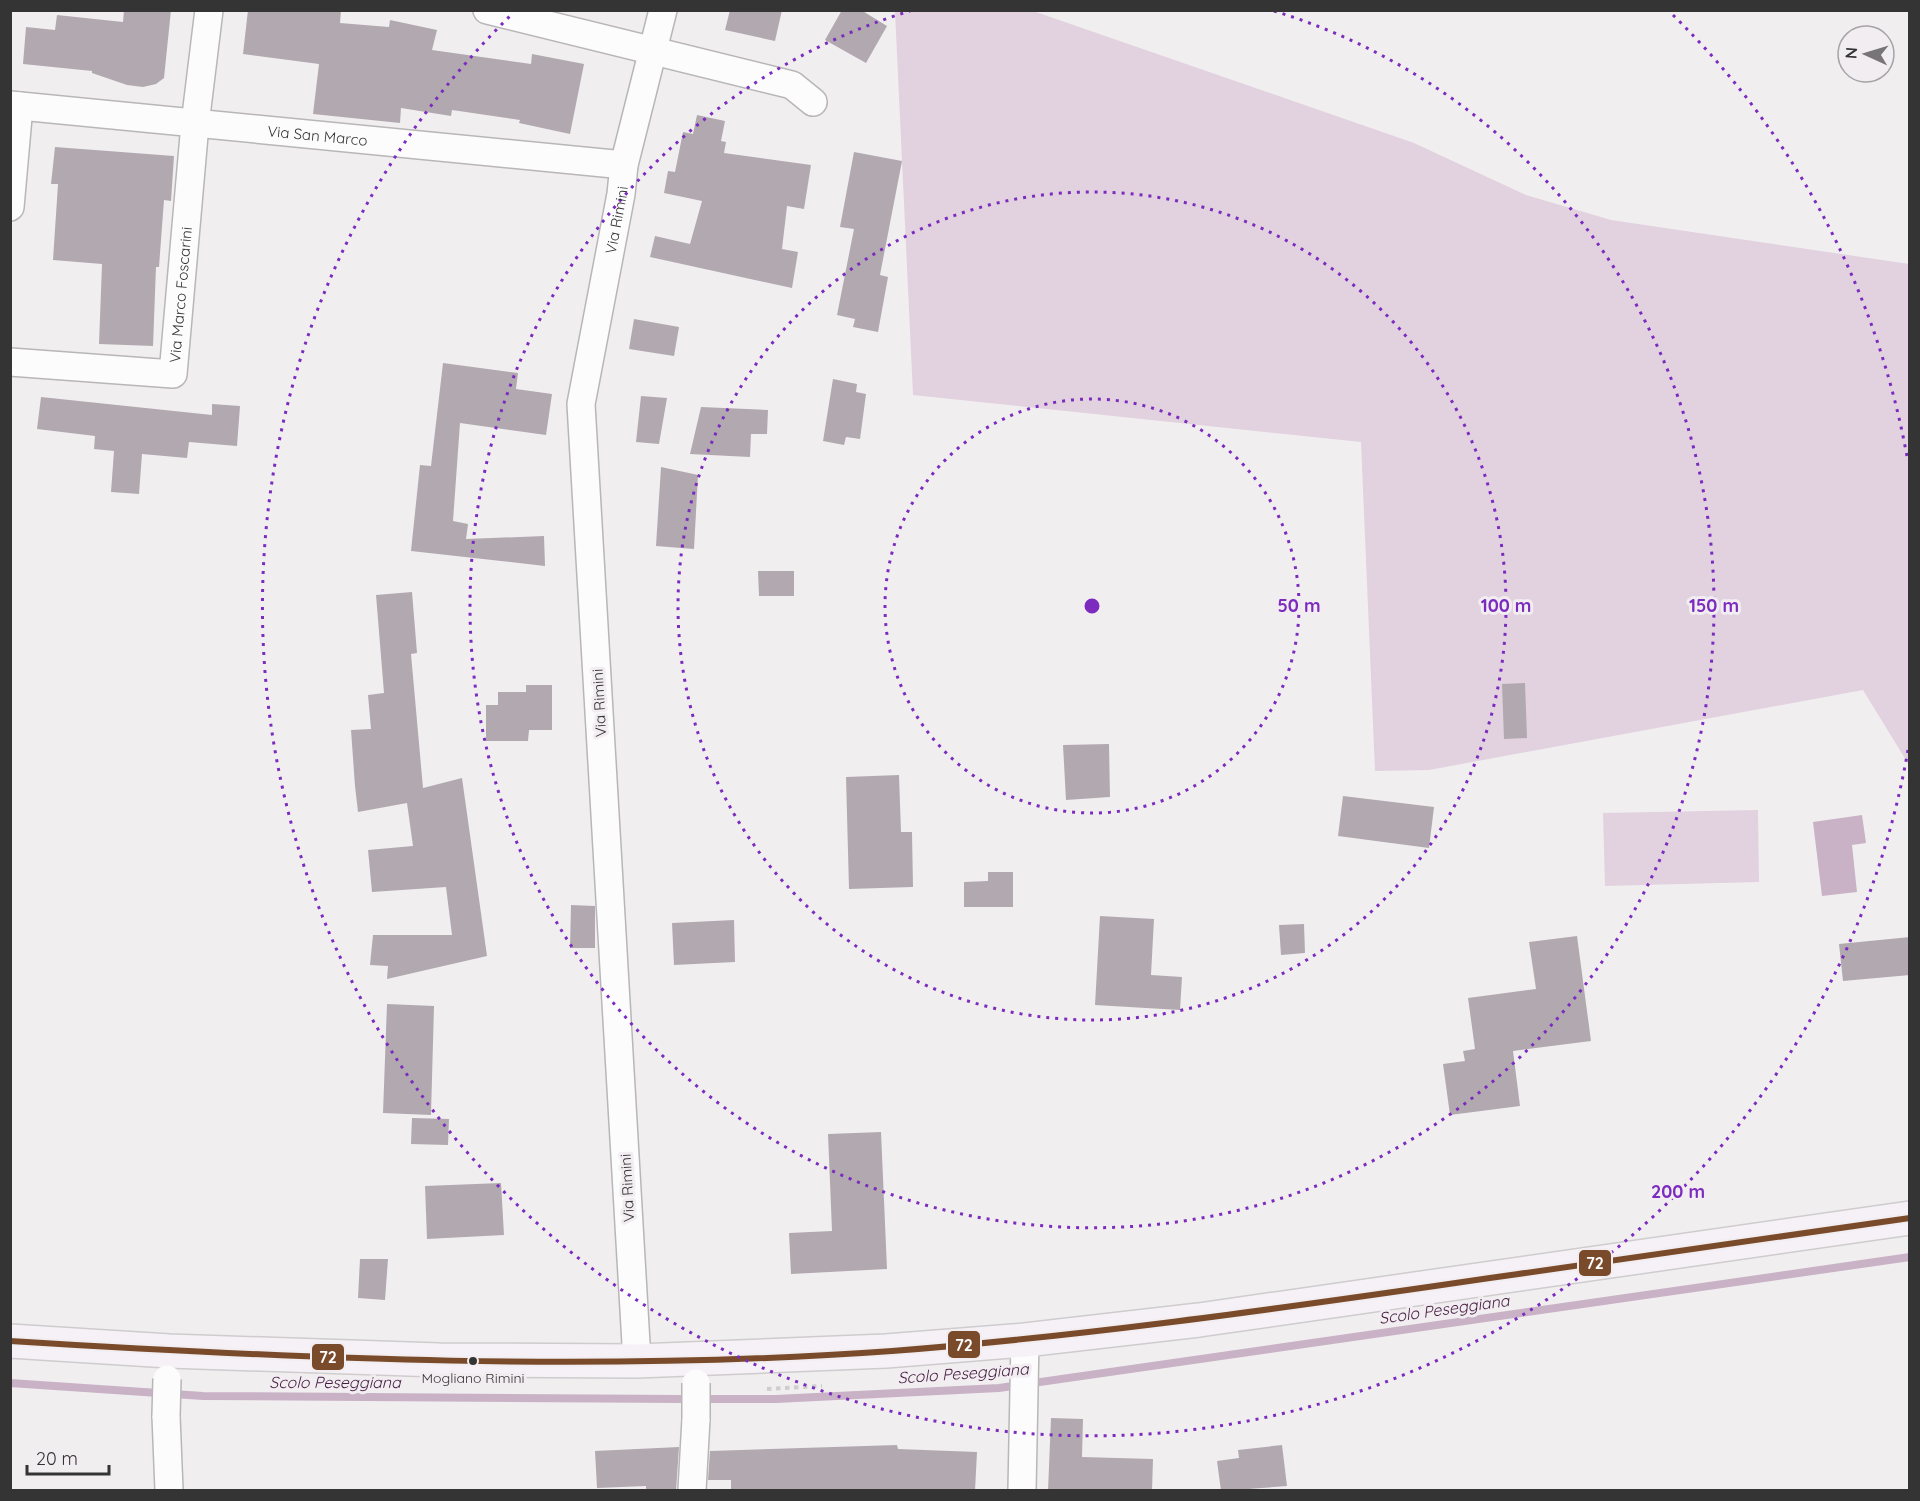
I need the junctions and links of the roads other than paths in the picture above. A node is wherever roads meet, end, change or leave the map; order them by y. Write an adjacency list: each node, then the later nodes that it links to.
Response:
1 (209, 10): 7 (street)
2 (487, 10): 4 (street)
3 (663, 10): 4 (street, Via Rimini)
4 (653, 51): 5 (street); 8 (street, Via Rimini)
5 (813, 102)
6 (15, 106): 7 (street, Via San Marco); 9 (street)
7 (195, 124): 8 (street, Via San Marco); 10 (street, Via Marco Foscarini)
8 (624, 165): 14 (street, Via Rimini)
9 (10, 207)
10 (10, 362)
11 (1910, 1218): 13 (main road)
12 (10, 1341): 15 (main road)
13 (1024, 1352): 16 (main road); 19 (street)
14 (637, 1361): 15 (main road); 16 (main road)
15 (168, 1365): 17 (street, bridge)
16 (697, 1371): 18 (street, bridge)
17 (170, 1491)
18 (693, 1491)
19 (1022, 1491)

